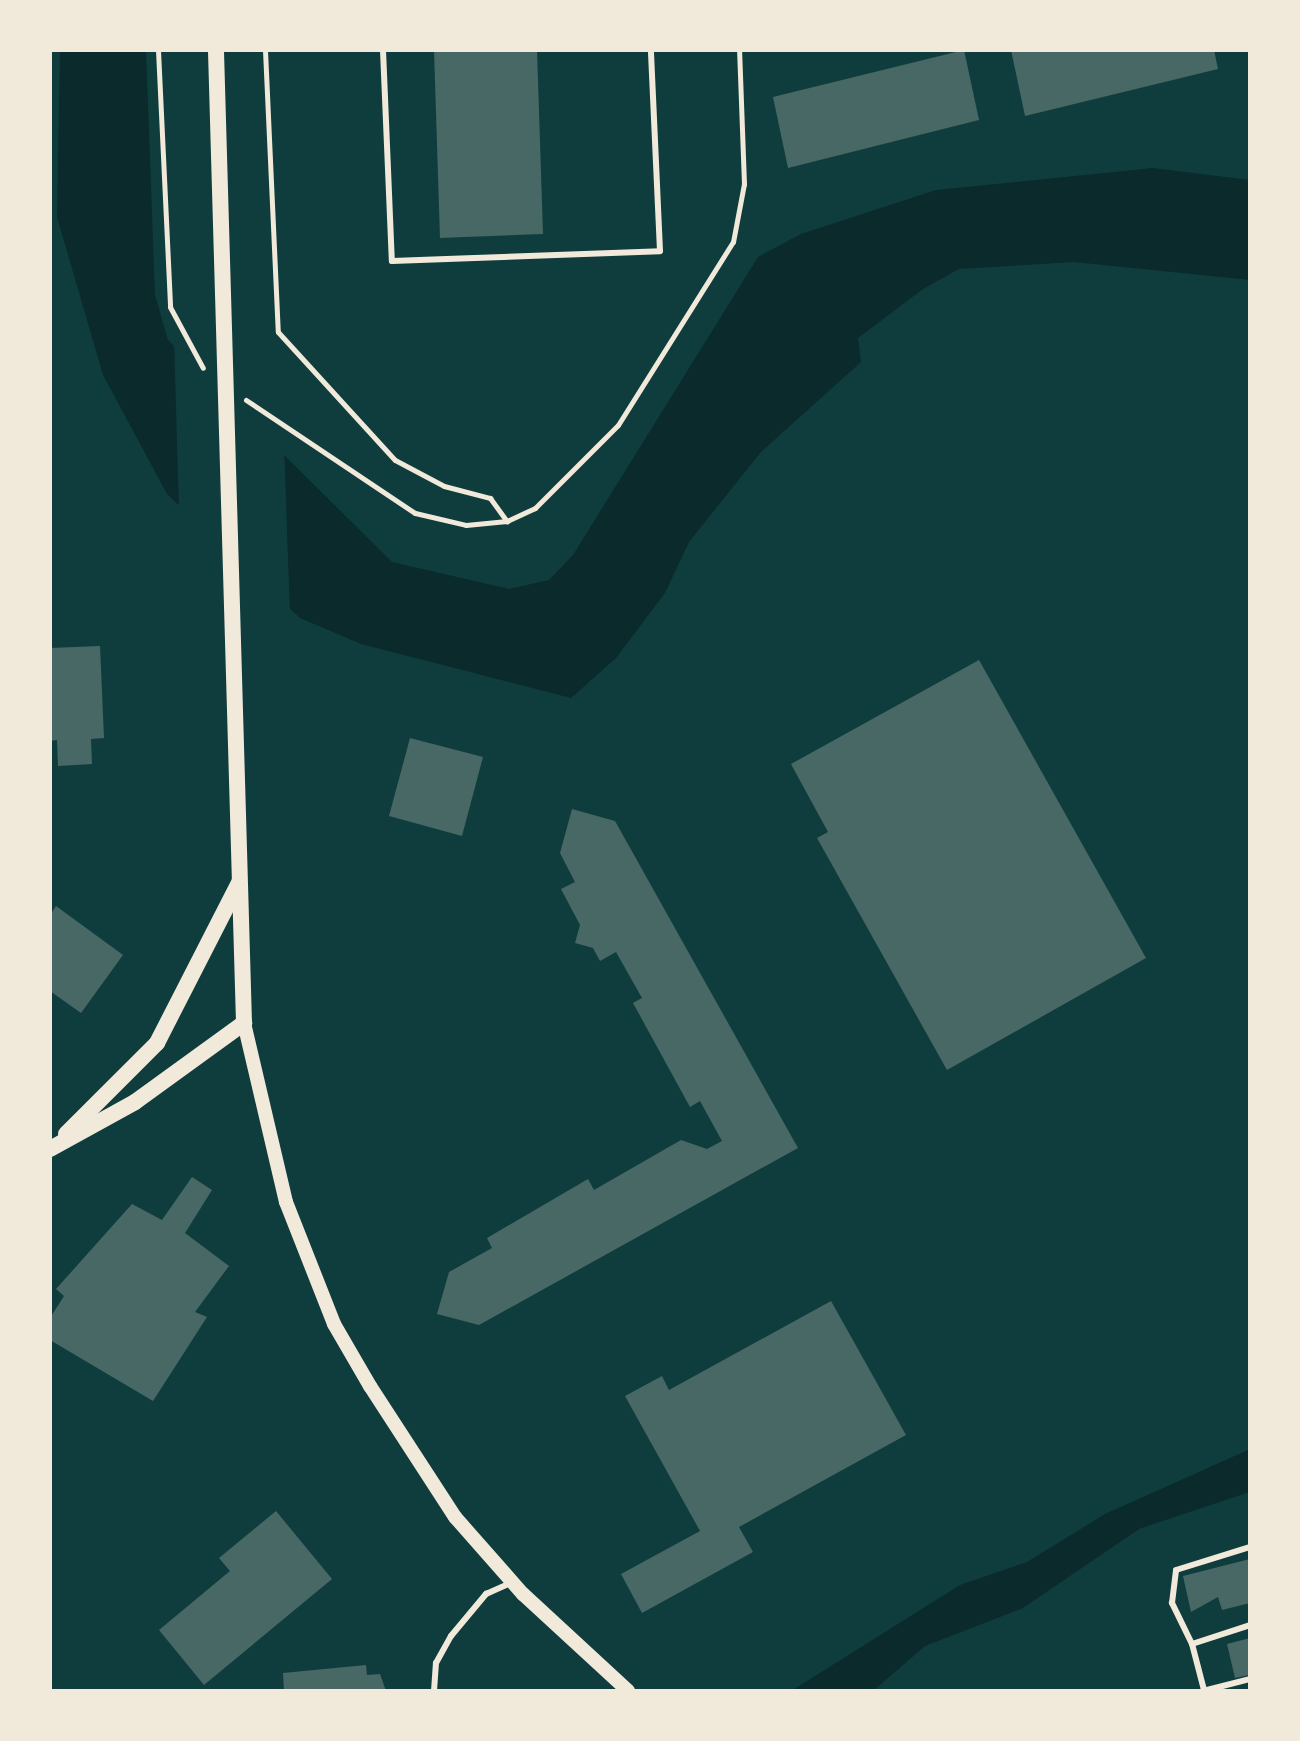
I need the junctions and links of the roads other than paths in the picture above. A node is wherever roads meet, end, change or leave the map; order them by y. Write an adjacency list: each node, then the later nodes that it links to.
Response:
1 (216, 50): 4 (main road)
2 (383, 50): 3 (lane)
3 (651, 50)
4 (241, 878): 5 (main road); 6 (main road)
5 (244, 1023): 6 (main road); 8 (street)
6 (52, 1148)
7 (1250, 1547): 10 (lane)
8 (513, 1582): 12 (lane); 13 (street)
9 (1250, 1625): 10 (lane)
10 (1192, 1644): 14 (lane)
11 (1250, 1679): 14 (lane)
12 (434, 1691)
13 (628, 1691)
14 (1205, 1691)

